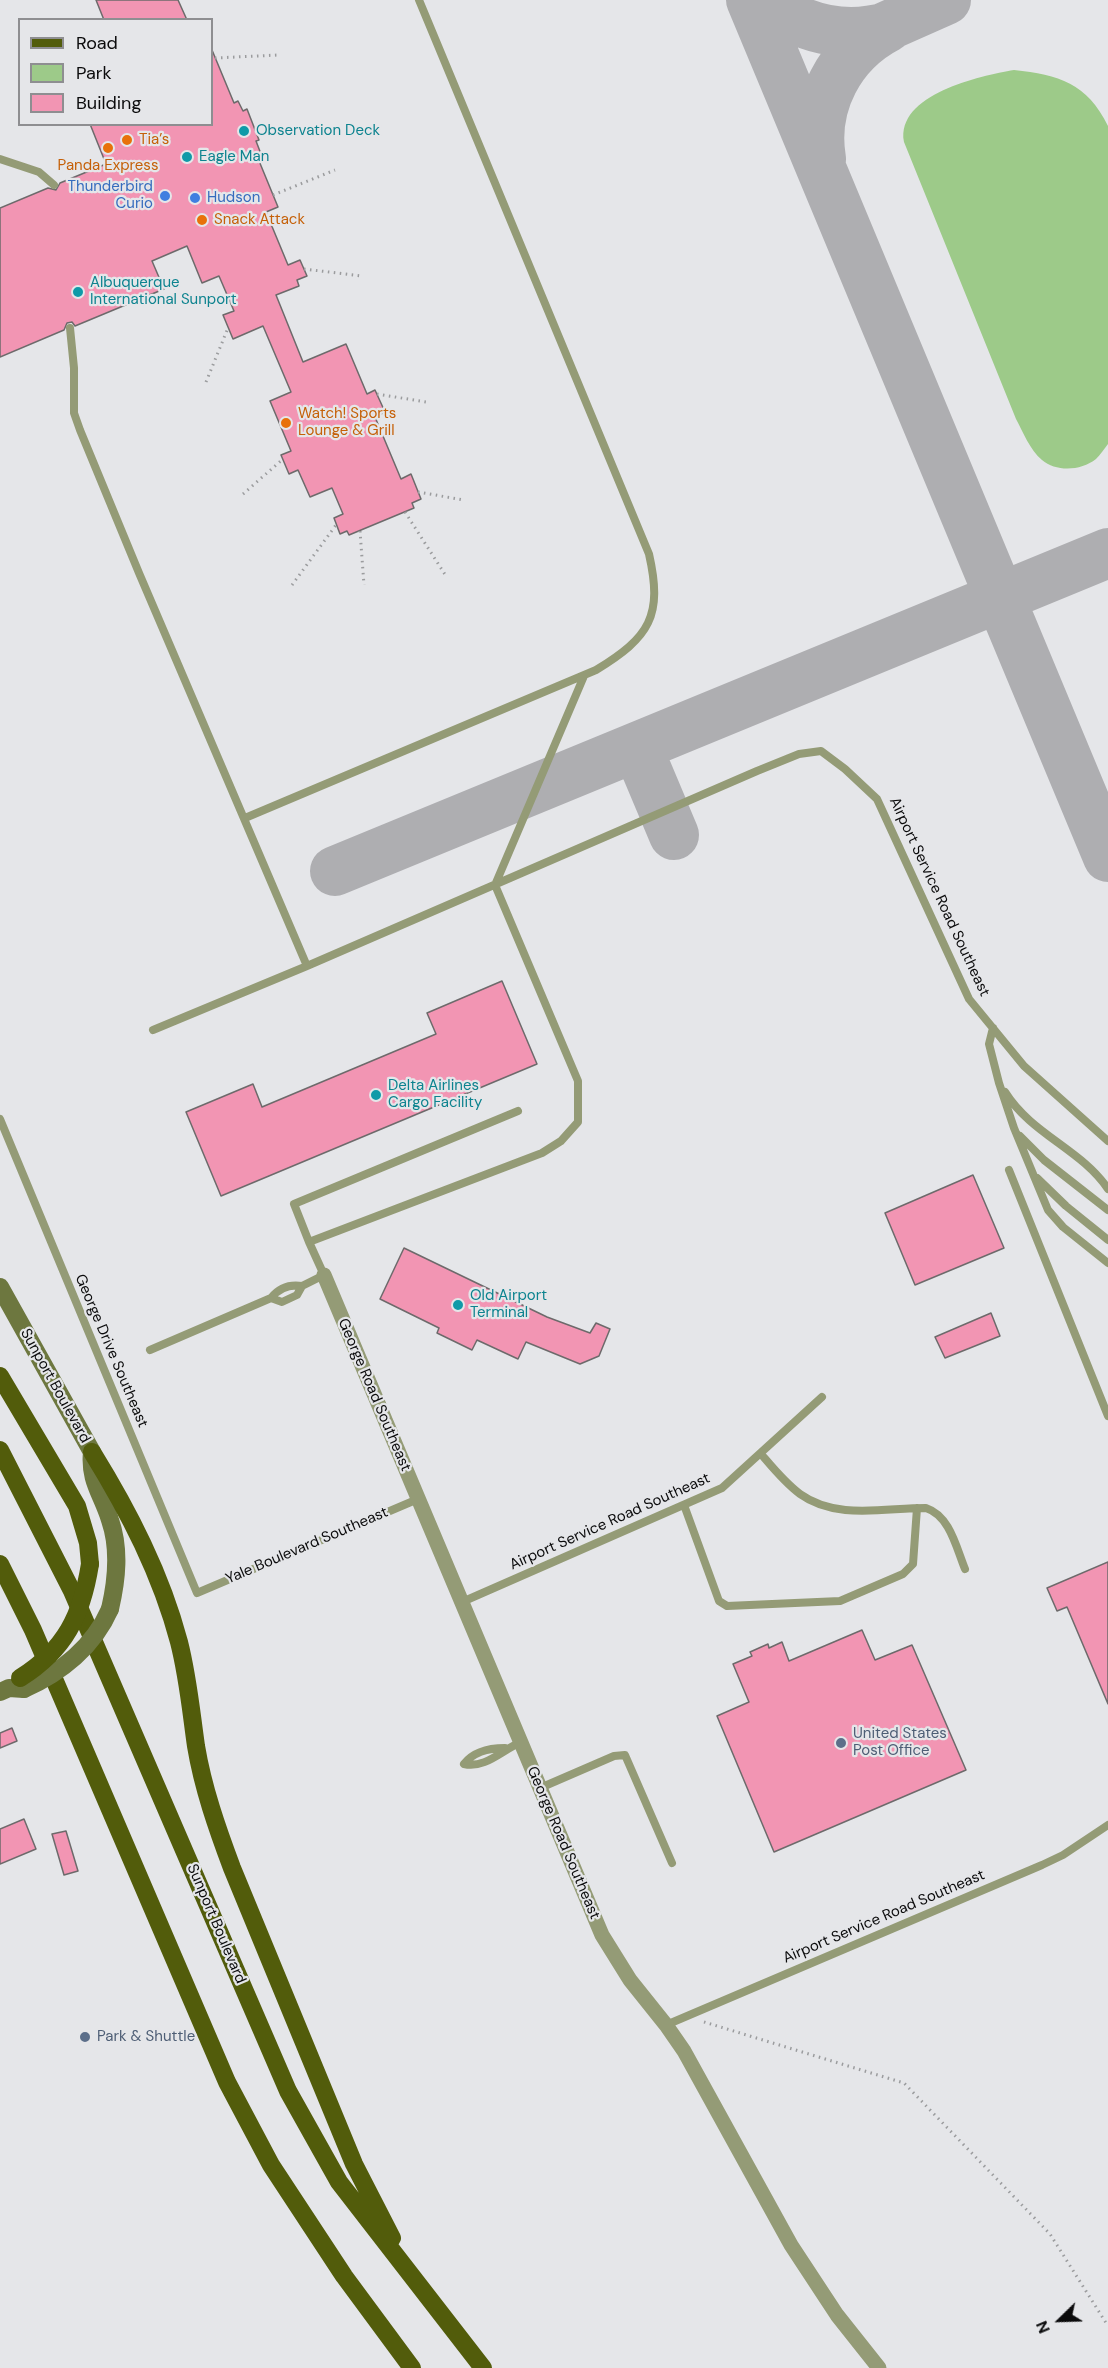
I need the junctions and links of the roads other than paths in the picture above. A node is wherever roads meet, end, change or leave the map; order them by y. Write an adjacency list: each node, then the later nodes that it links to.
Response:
1 (419, 0): 5 (lane)
2 (0, 159): 3 (lane)
3 (54, 185)
4 (70, 328): 6 (lane)
5 (584, 676): 6 (lane); 7 (lane)
6 (245, 818): 8 (lane)
7 (495, 885): 8 (lane, Airport Service Road Southeast); 9 (lane, Airport Service Road Southeast); 21 (lane)
8 (307, 966): 10 (lane, Airport Service Road Southeast)
9 (993, 1028): 11 (lane); 15 (lane, Airport Service Road Southeast)
10 (153, 1030)
11 (999, 1083): 14 (lane); 18 (lane)
12 (518, 1111): 21 (lane)
13 (0, 1119): 37 (lane, George Drive Southeast)
14 (1014, 1128): 17 (lane); 19 (lane)
15 (1108, 1141)
16 (1009, 1170): 28 (lane)
17 (1033, 1172): 20 (lane); 22 (lane)
18 (1108, 1189)
19 (1108, 1210)
20 (1108, 1240)
21 (309, 1242): 23 (lane)
22 (1108, 1263)
23 (324, 1275): 25 (lane); 32 (street, George Road Southeast)
24 (0, 1287): 30 (main road, Sunport Boulevard)
25 (150, 1350)
26 (0, 1376): 39 (main road, bridge)
27 (822, 1397): 31 (lane, Airport Service Road Southeast)
28 (1108, 1416)
29 (0, 1450): 46 (main road, Sunport Boulevard)
30 (92, 1452): 39 (main road, bridge); 46 (main road)
31 (761, 1454): 33 (lane, Airport Service Road Southeast); 34 (lane)
32 (418, 1498): 37 (lane, Yale Boulevard Southeast); 38 (street, George Road Southeast)
33 (684, 1505): 34 (lane); 38 (lane, Airport Service Road Southeast)
34 (917, 1508): 36 (lane)
35 (0, 1564): 47 (main road)
36 (965, 1569)
37 (197, 1593)
38 (462, 1602): 40 (street, George Road Southeast)
39 (13, 1687)
40 (521, 1742): 41 (lane); 42 (street, George Road Southeast)
41 (504, 1748)
42 (540, 1788): 44 (lane); 45 (street, George Road Southeast)
43 (1108, 1825): 45 (lane, Airport Service Road Southeast)
44 (672, 1863)
45 (666, 2025): 49 (street, George Road Southeast)
46 (412, 2277): 48 (main road, Sunport Boulevard)
47 (412, 2368)
48 (483, 2368)
49 (879, 2368)

